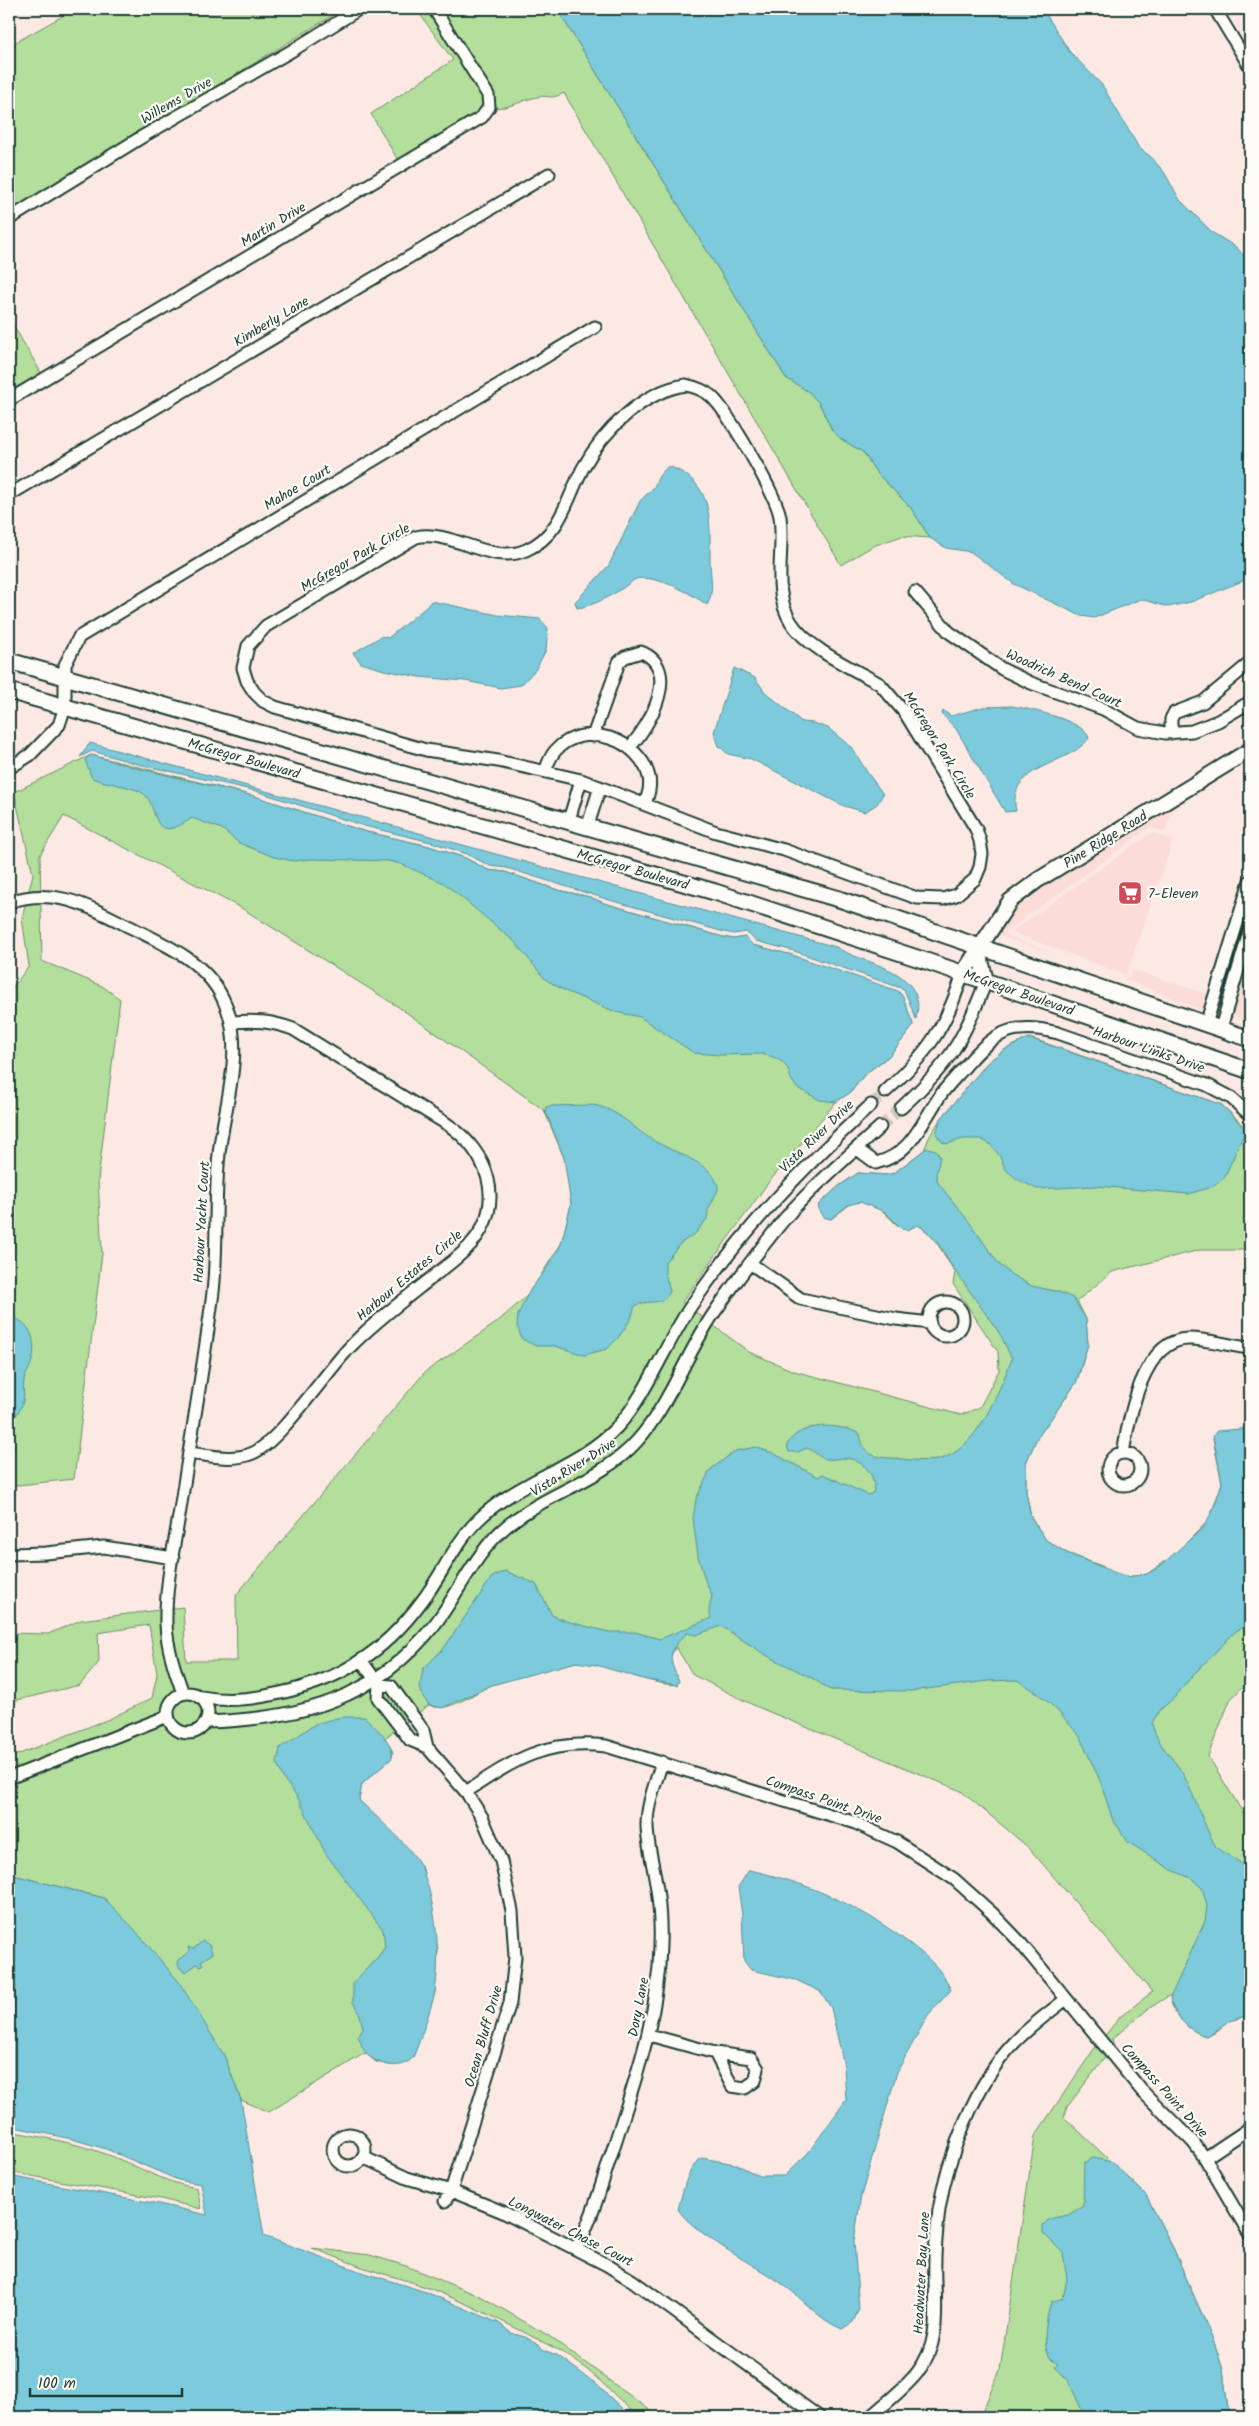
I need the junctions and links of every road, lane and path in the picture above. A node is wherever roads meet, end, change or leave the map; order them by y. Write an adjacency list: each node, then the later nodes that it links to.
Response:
1 (359, 9): 6 (street, Willems Drive)
2 (434, 9): 8 (street, Martin Drive)
3 (1215, 9): 4 (street)
4 (1250, 67)
5 (549, 174): 9 (street, Kimberly Lane)
6 (9, 219)
7 (595, 327): 13 (street, Mahoe Court)
8 (9, 400)
9 (9, 495)
10 (915, 592): 17 (street, Woodrich Bend Court)
11 (9, 661): 13 (main road, McGregor Boulevard)
12 (1250, 663): 17 (street)
13 (65, 677): 16 (street, Mahoe Court); 26 (main road, McGregor Boulevard)
14 (9, 691): 16 (main road, McGregor Boulevard)
15 (1250, 702): 17 (street, Woodrich Bend Court)
16 (65, 707): 21 (street); 33 (main road, McGregor Boulevard)
17 (1171, 734)
18 (593, 736): 19 (street); 19 (street); 22 (street)
19 (629, 748): 25 (street)
20 (1250, 750): 32 (street, Pine Ridge Road)
21 (9, 768)
22 (545, 771): 23 (street, McGregor Park Circle); 25 (street, McGregor Park Circle)
23 (580, 780): 24 (street, McGregor Park Circle); 26 (street)
24 (600, 787): 25 (street, McGregor Park Circle); 27 (street)
25 (645, 804)
26 (569, 820): 27 (main road, McGregor Boulevard)
27 (588, 825): 32 (main road, McGregor Boulevard)
28 (1250, 881): 30 (street)
29 (9, 902): 35 (street, Harbour Yacht Court)
30 (1247, 906): 36 (street)
31 (1250, 929): 36 (street)
32 (978, 948): 33 (street, Pine Ridge Road); 34 (street); 36 (main road, McGregor Boulevard)
33 (963, 973): 34 (main road, McGregor Boulevard); 39 (street)
34 (986, 981): 38 (main road, McGregor Boulevard); 41 (street)
35 (232, 1022): 48 (street, Harbour Yacht Court); 48 (street, Harbour Estates Circle)
36 (1214, 1026): 37 (main road, McGregor Boulevard)
37 (1250, 1039)
38 (1250, 1071)
39 (886, 1092)
40 (871, 1105): 52 (street, Vista River Drive)
41 (901, 1108)
42 (1250, 1115): 44 (street, Harbour Links Drive)
43 (880, 1127): 44 (street, Vista River Drive)
44 (856, 1149): 45 (street, Vista River Drive)
45 (750, 1263): 46 (street); 53 (street, Vista River Drive)
46 (930, 1323)
47 (1250, 1348): 49 (street)
48 (189, 1452): 51 (street, Harbour Yacht Court)
49 (1123, 1453)
50 (9, 1554): 51 (street)
51 (172, 1558): 54 (street, Harbour Yacht Court)
52 (361, 1660): 53 (street); 55 (street, Vista River Drive)
53 (377, 1682): 56 (street, Ocean Bluff Drive); 58 (street, Ocean Bluff Drive); 59 (street, Vista River Drive)
54 (183, 1693): 55 (street); 57 (street)
55 (201, 1697): 59 (street)
56 (408, 1709): 58 (street); 60 (street, Ocean Bluff Drive)
57 (168, 1716): 59 (street); 62 (street)
58 (394, 1719): 60 (street, Ocean Bluff Drive)
59 (206, 1722)
60 (427, 1746): 63 (street, Ocean Bluff Drive)
61 (662, 1762): 63 (street, Compass Point Drive); 64 (street, Compass Point Drive); 65 (street, Dory Lane)
62 (9, 1778)
63 (466, 1792): 70 (street, Ocean Bluff Drive)
64 (1066, 1999): 69 (street, Compass Point Drive); 74 (street, Headwater Bay Lane)
65 (649, 2035): 66 (street); 72 (street, Dory Lane)
66 (715, 2053)
67 (1250, 2128): 69 (street)
68 (363, 2157): 70 (street, Longwater Chase Court)
69 (1205, 2158): 71 (street, Compass Point Drive)
70 (448, 2196): 72 (street, Longwater Chase Court)
71 (1250, 2235)
72 (576, 2249): 73 (street, Longwater Chase Court)
73 (819, 2417)
74 (870, 2417)

